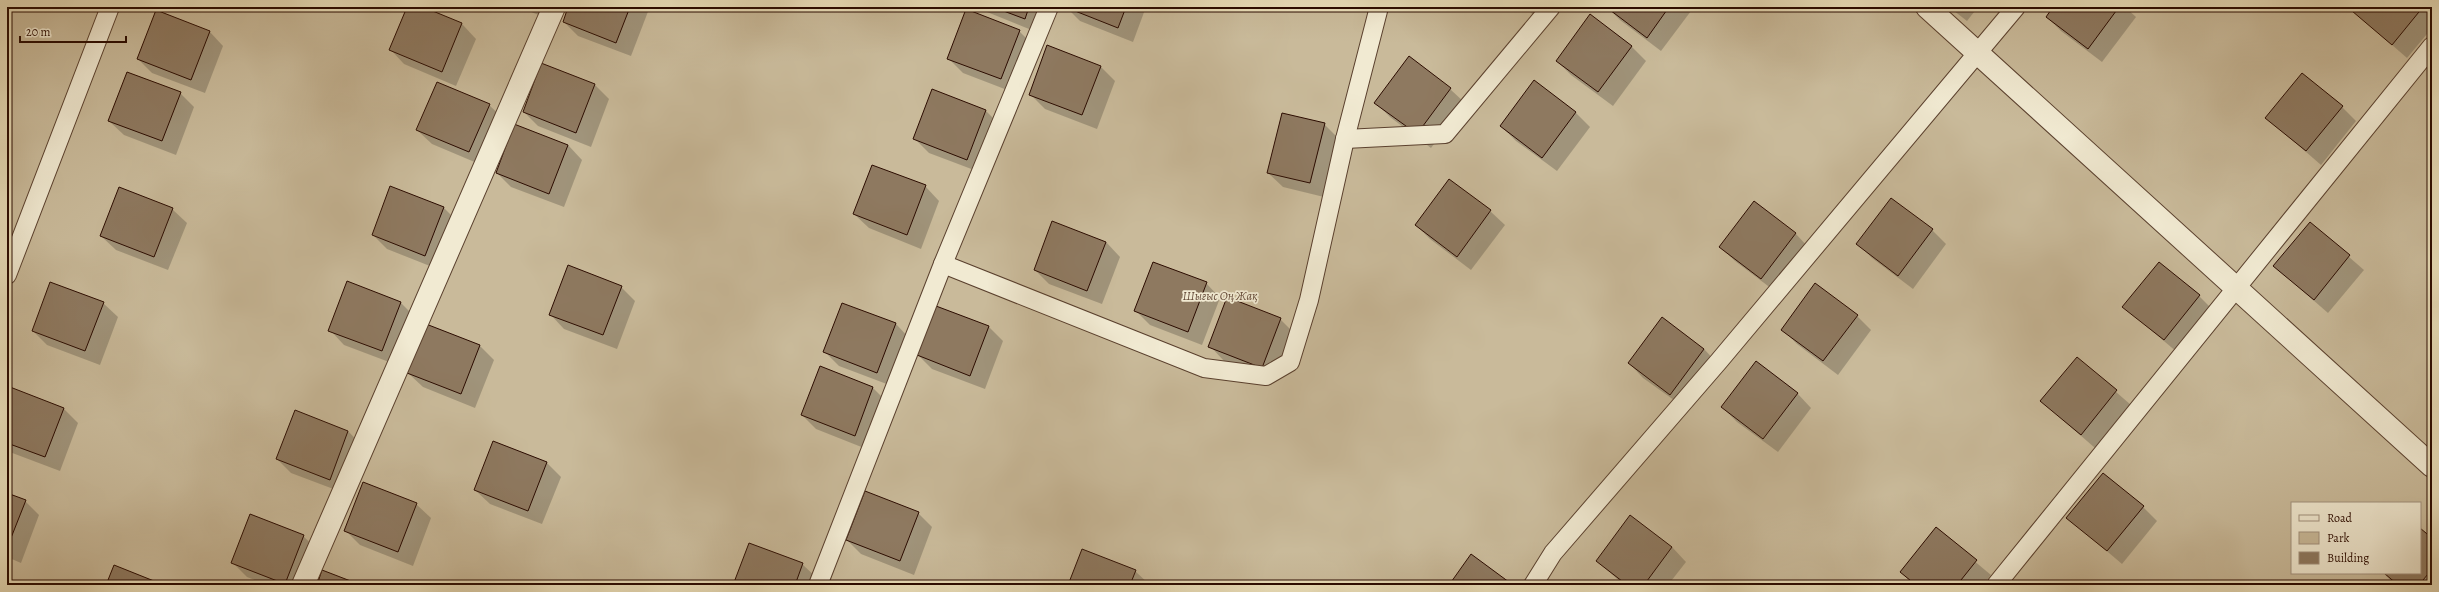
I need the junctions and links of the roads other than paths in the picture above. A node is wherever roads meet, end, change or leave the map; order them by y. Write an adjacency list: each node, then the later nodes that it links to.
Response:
1 (110, 7): 12 (lane)
2 (554, 7): 15 (street)
3 (1050, 7): 11 (lane)
4 (1380, 7): 10 (lane)
5 (1551, 7): 10 (lane)
6 (1927, 7): 9 (street)
7 (2016, 7): 9 (lane)
8 (2432, 46): 13 (lane)
9 (1979, 54): 13 (street); 17 (lane)
10 (1345, 139): 11 (lane)
11 (943, 264): 16 (lane)
12 (7, 275)
13 (2236, 288): 14 (street); 18 (lane)
14 (2432, 466)
15 (304, 585)
16 (818, 585)
17 (1533, 585)
18 (1996, 585)

